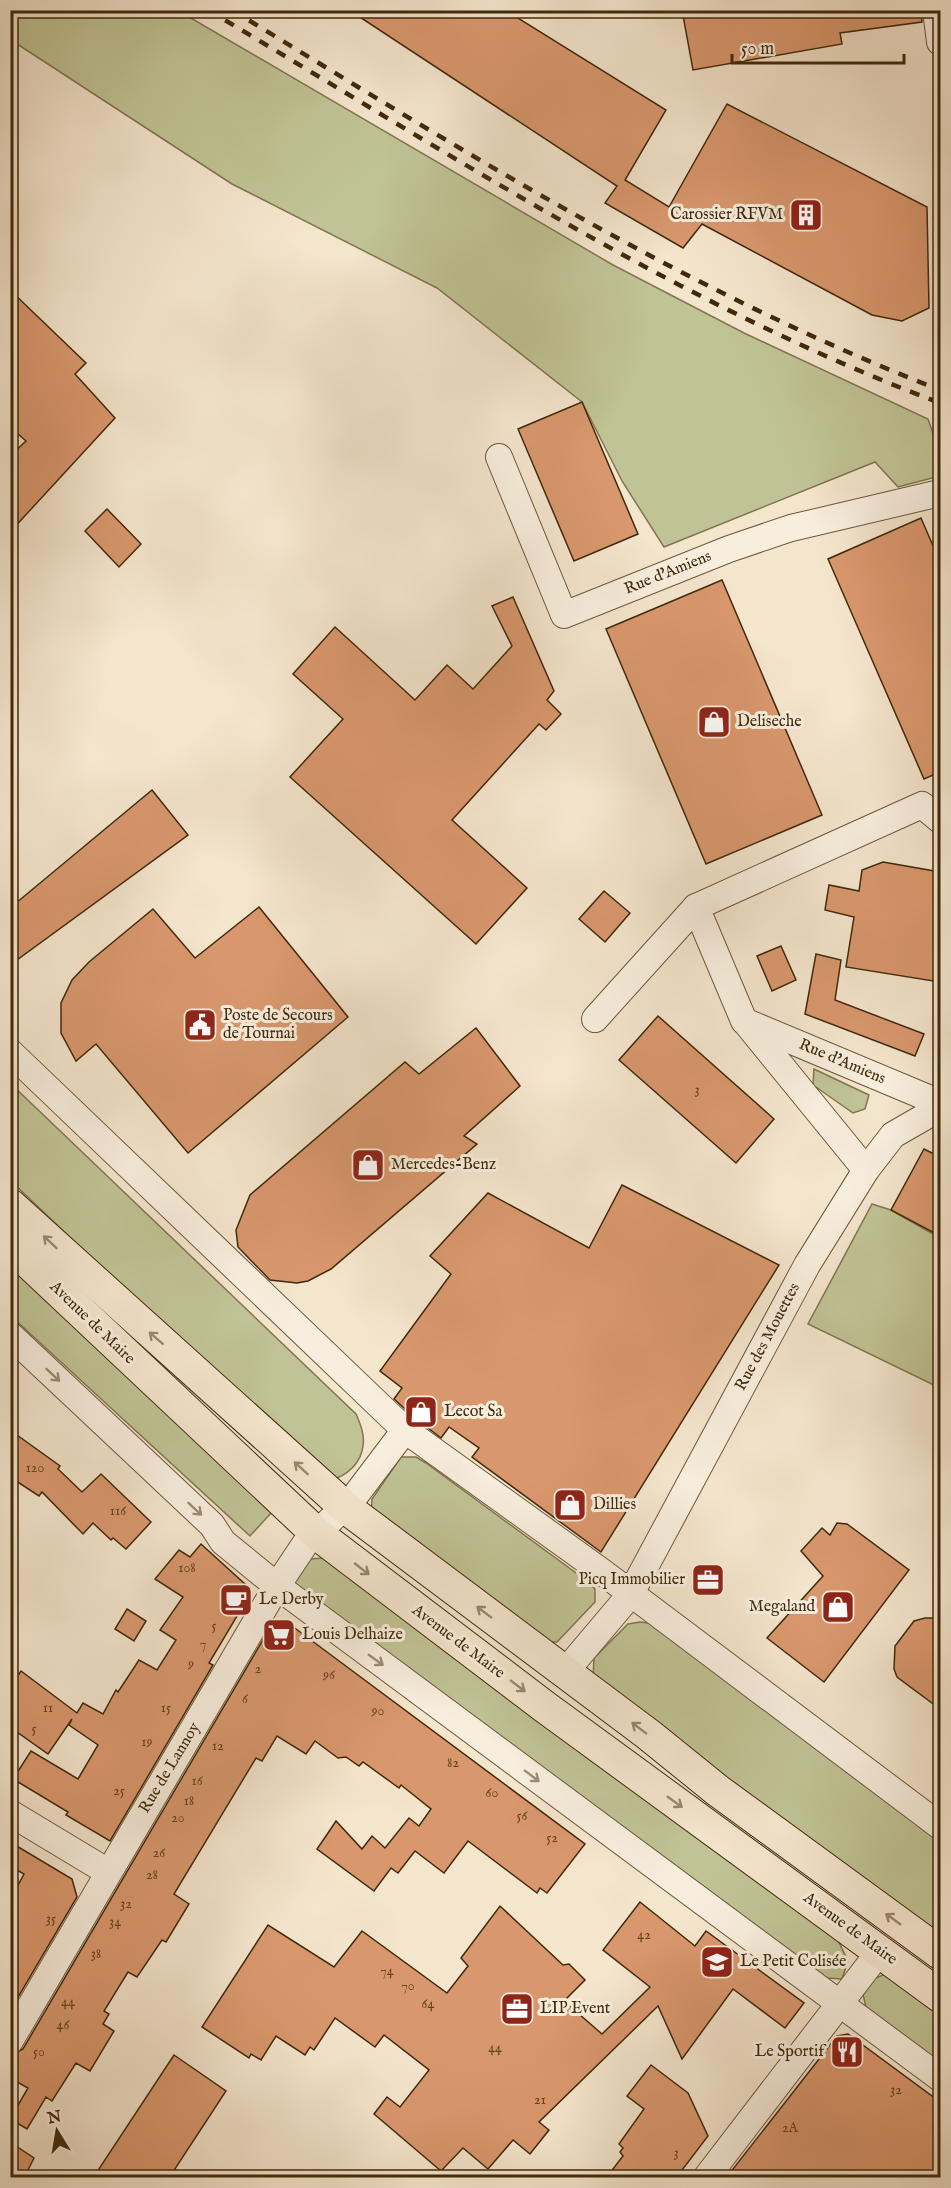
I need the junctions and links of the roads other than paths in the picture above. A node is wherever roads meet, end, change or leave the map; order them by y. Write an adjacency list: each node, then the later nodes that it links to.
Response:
1 (936, 10): 2 (street)
2 (940, 42)
3 (499, 457): 4 (street, Rue d'Amiens)
4 (940, 493)
5 (940, 820): 6 (street)
6 (696, 907): 7 (street); 8 (street, Rue d'Amiens)
7 (595, 1019)
8 (744, 1021): 10 (street, Rue d'Amiens); 12 (street, Rue d'Amiens)
9 (10, 1052): 16 (street)
10 (940, 1103)
11 (940, 1108): 12 (street, Rue des Mouettes)
12 (866, 1170): 20 (street, Rue des Mouettes)
13 (10, 1205): 17 (main road, Avenue de Maire, one-way to 13)
14 (10, 1245): 18 (main road, Avenue de Maire)
15 (10, 1335): 19 (street, one-way to 19)
16 (405, 1430): 17 (street, Rue de Lannoy); 20 (street)
17 (345, 1508): 18 (street, Rue de Lannoy); 21 (main road, Avenue de Maire, one-way to 17)
18 (316, 1533): 19 (street, Rue de Lannoy); 25 (main road, Avenue de Maire, one-way to 25)
19 (277, 1586): 24 (street, Rue de Lannoy); 28 (street, one-way to 28)
20 (630, 1595): 21 (street); 23 (street)
21 (565, 1672): 26 (main road, Avenue de Maire, one-way to 21)
22 (10, 1813): 24 (street)
23 (940, 1826)
24 (108, 1872): 29 (street, Rue de Lannoy)
25 (880, 1951): 27 (main road, Avenue de Maire); 28 (street)
26 (940, 1953)
27 (940, 1996)
28 (838, 2004): 30 (street); 31 (street)
29 (10, 2041)
30 (940, 2078)
31 (706, 2178)

